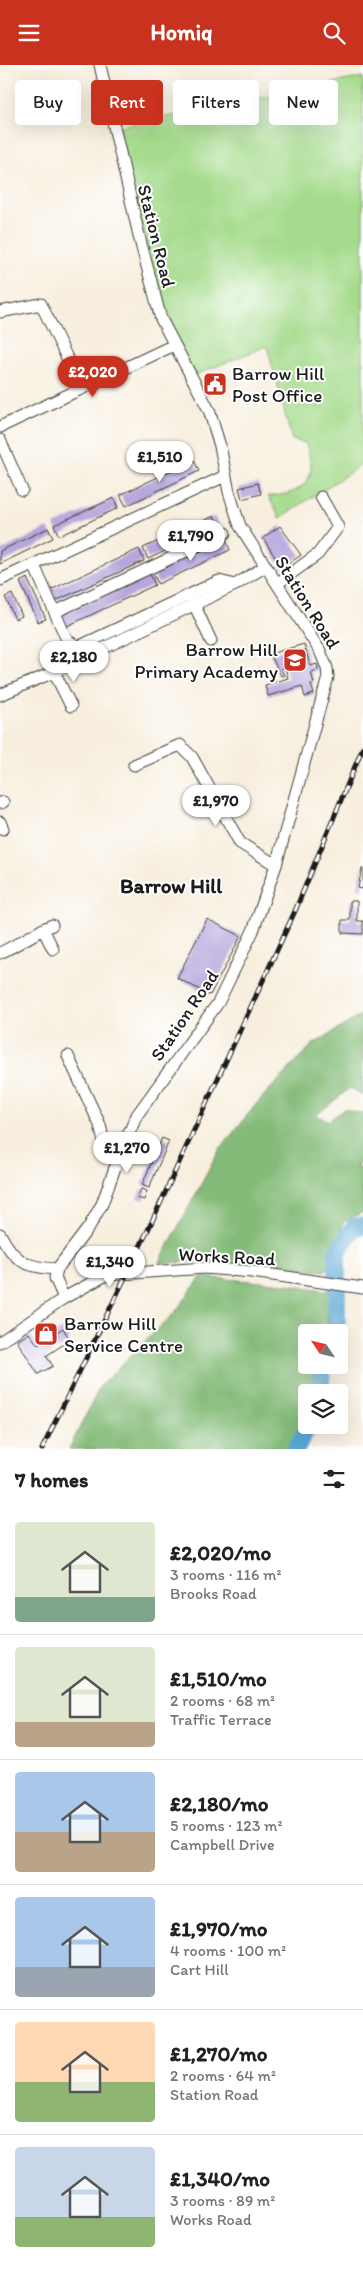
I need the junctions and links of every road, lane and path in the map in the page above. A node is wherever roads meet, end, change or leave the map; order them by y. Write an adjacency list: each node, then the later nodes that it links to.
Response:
1 (100, 65): 3 (street, Station Road)
2 (0, 311): 4 (street)
3 (174, 345): 4 (street); 7 (street, Station Road)
4 (82, 389): 5 (street)
5 (0, 427)
6 (0, 441): 8 (street)
7 (225, 476): 11 (street); 12 (street, Station Road)
8 (22, 489)
9 (321, 497): 14 (street)
10 (225, 533): 17 (street)
11 (34, 565): 13 (street); 17 (street)
12 (266, 566): 14 (street, Station Road); 15 (street)
13 (0, 580)
14 (278, 583): 23 (street, Station Road)
15 (236, 585): 16 (street); 17 (street)
16 (194, 604): 18 (street); 19 (street)
17 (55, 612)
18 (211, 641)
19 (54, 672): 20 (street); 21 (street)
20 (0, 695)
21 (71, 706)
22 (134, 765): 23 (street)
23 (276, 865): 27 (street, Station Road)
24 (53, 949): 25 (street)
25 (0, 953)
26 (68, 1056): 27 (street)
27 (121, 1151): 29 (street, Station Road)
28 (0, 1234): 29 (street)
29 (57, 1269): 31 (street)
30 (358, 1287): 31 (street, Works Road)
31 (64, 1298): 32 (street, Works Road)
32 (0, 1342)

